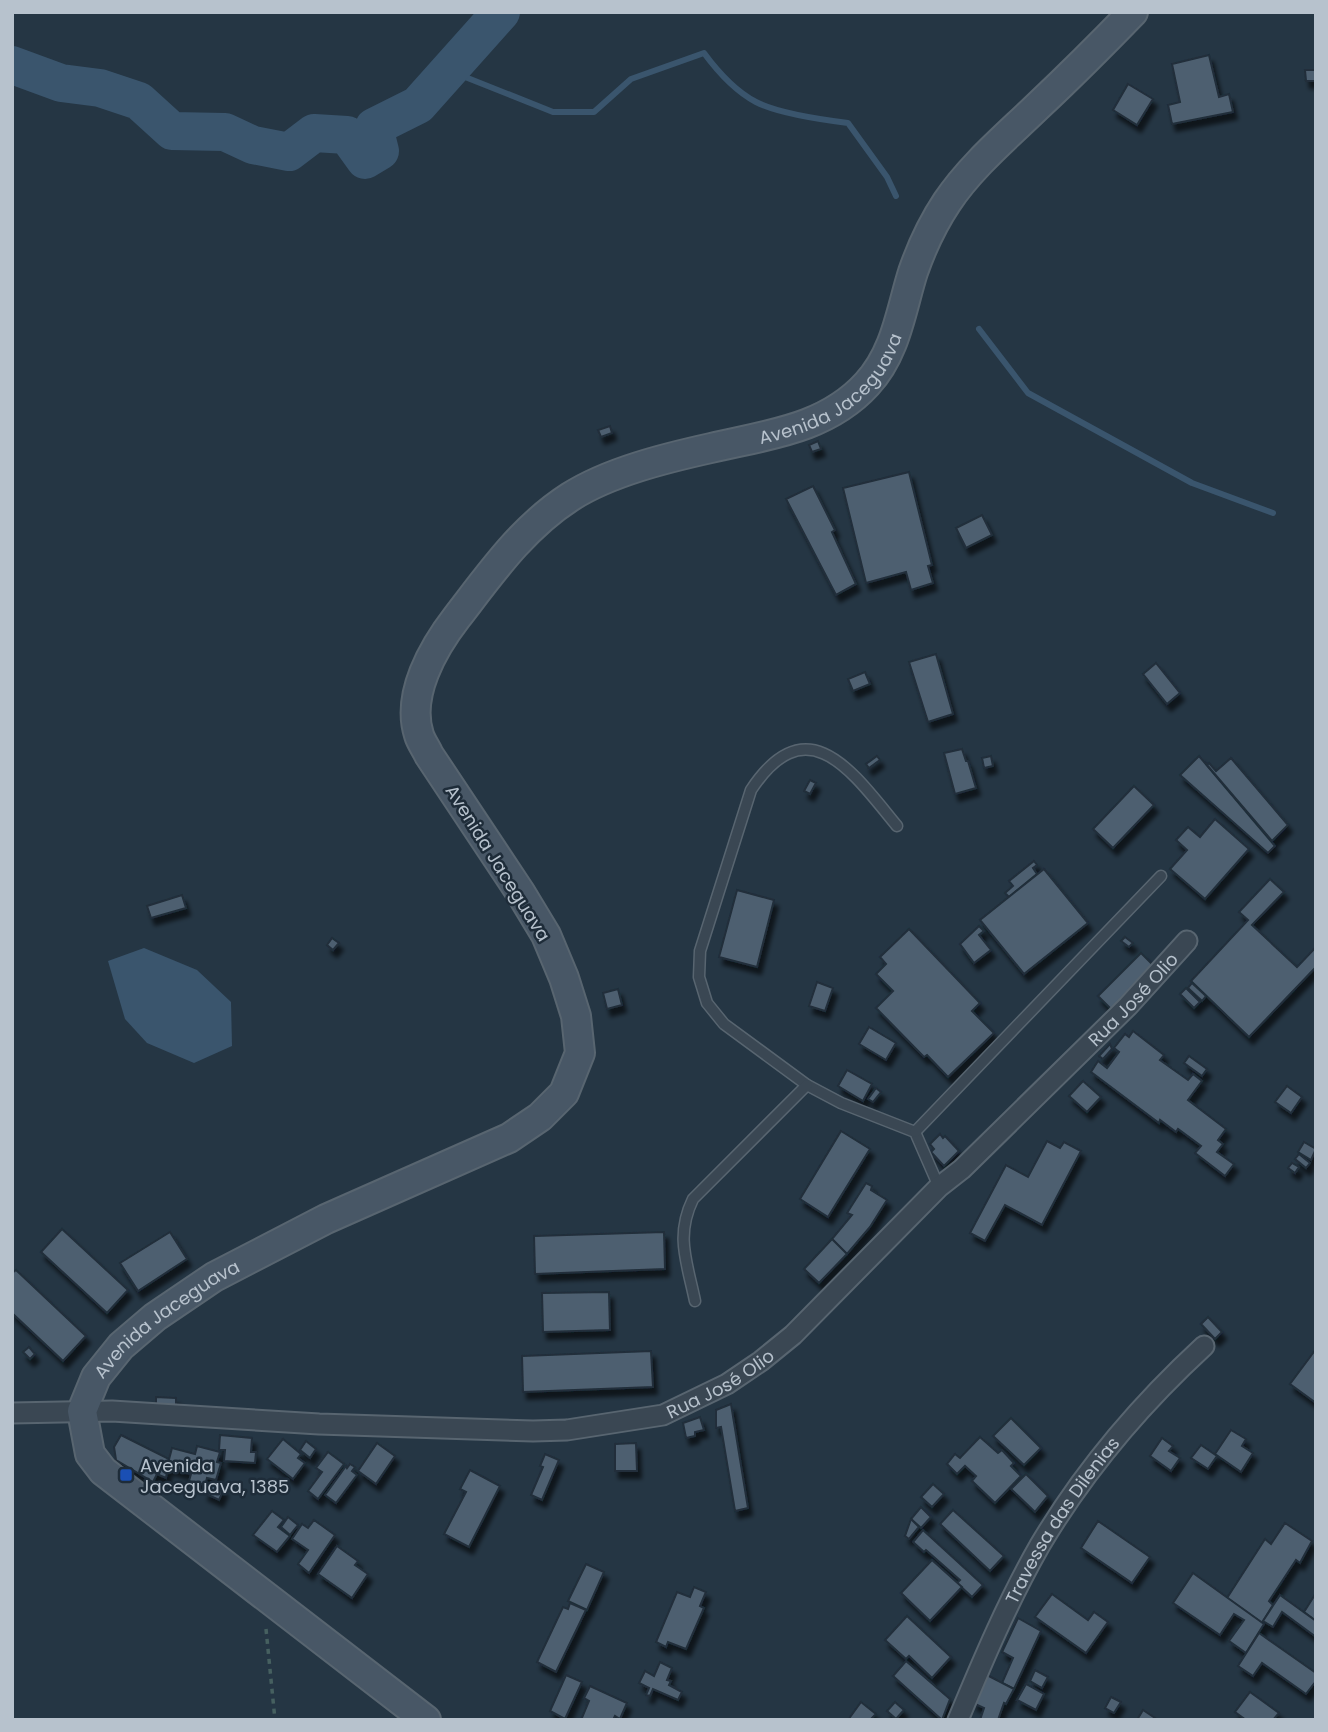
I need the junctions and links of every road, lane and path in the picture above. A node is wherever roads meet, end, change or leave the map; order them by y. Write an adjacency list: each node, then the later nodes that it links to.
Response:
1 (1133, 12): 10 (main road, Avenida Jaceguava)
2 (897, 826): 5 (lane)
3 (1161, 876): 6 (lane)
4 (1187, 941): 7 (street, Rua José Olio)
5 (807, 1085): 6 (lane); 8 (lane)
6 (915, 1132): 7 (lane)
7 (939, 1187): 10 (street, Rua José Olio)
8 (695, 1301)
9 (1204, 1346): 15 (street, Travessa das Dilenias)
10 (82, 1411): 11 (street, Rua José Olio); 12 (main road)
11 (12, 1413)
12 (263, 1592): 13 (path); 14 (main road)
13 (275, 1720)
14 (426, 1720)
15 (958, 1720)

